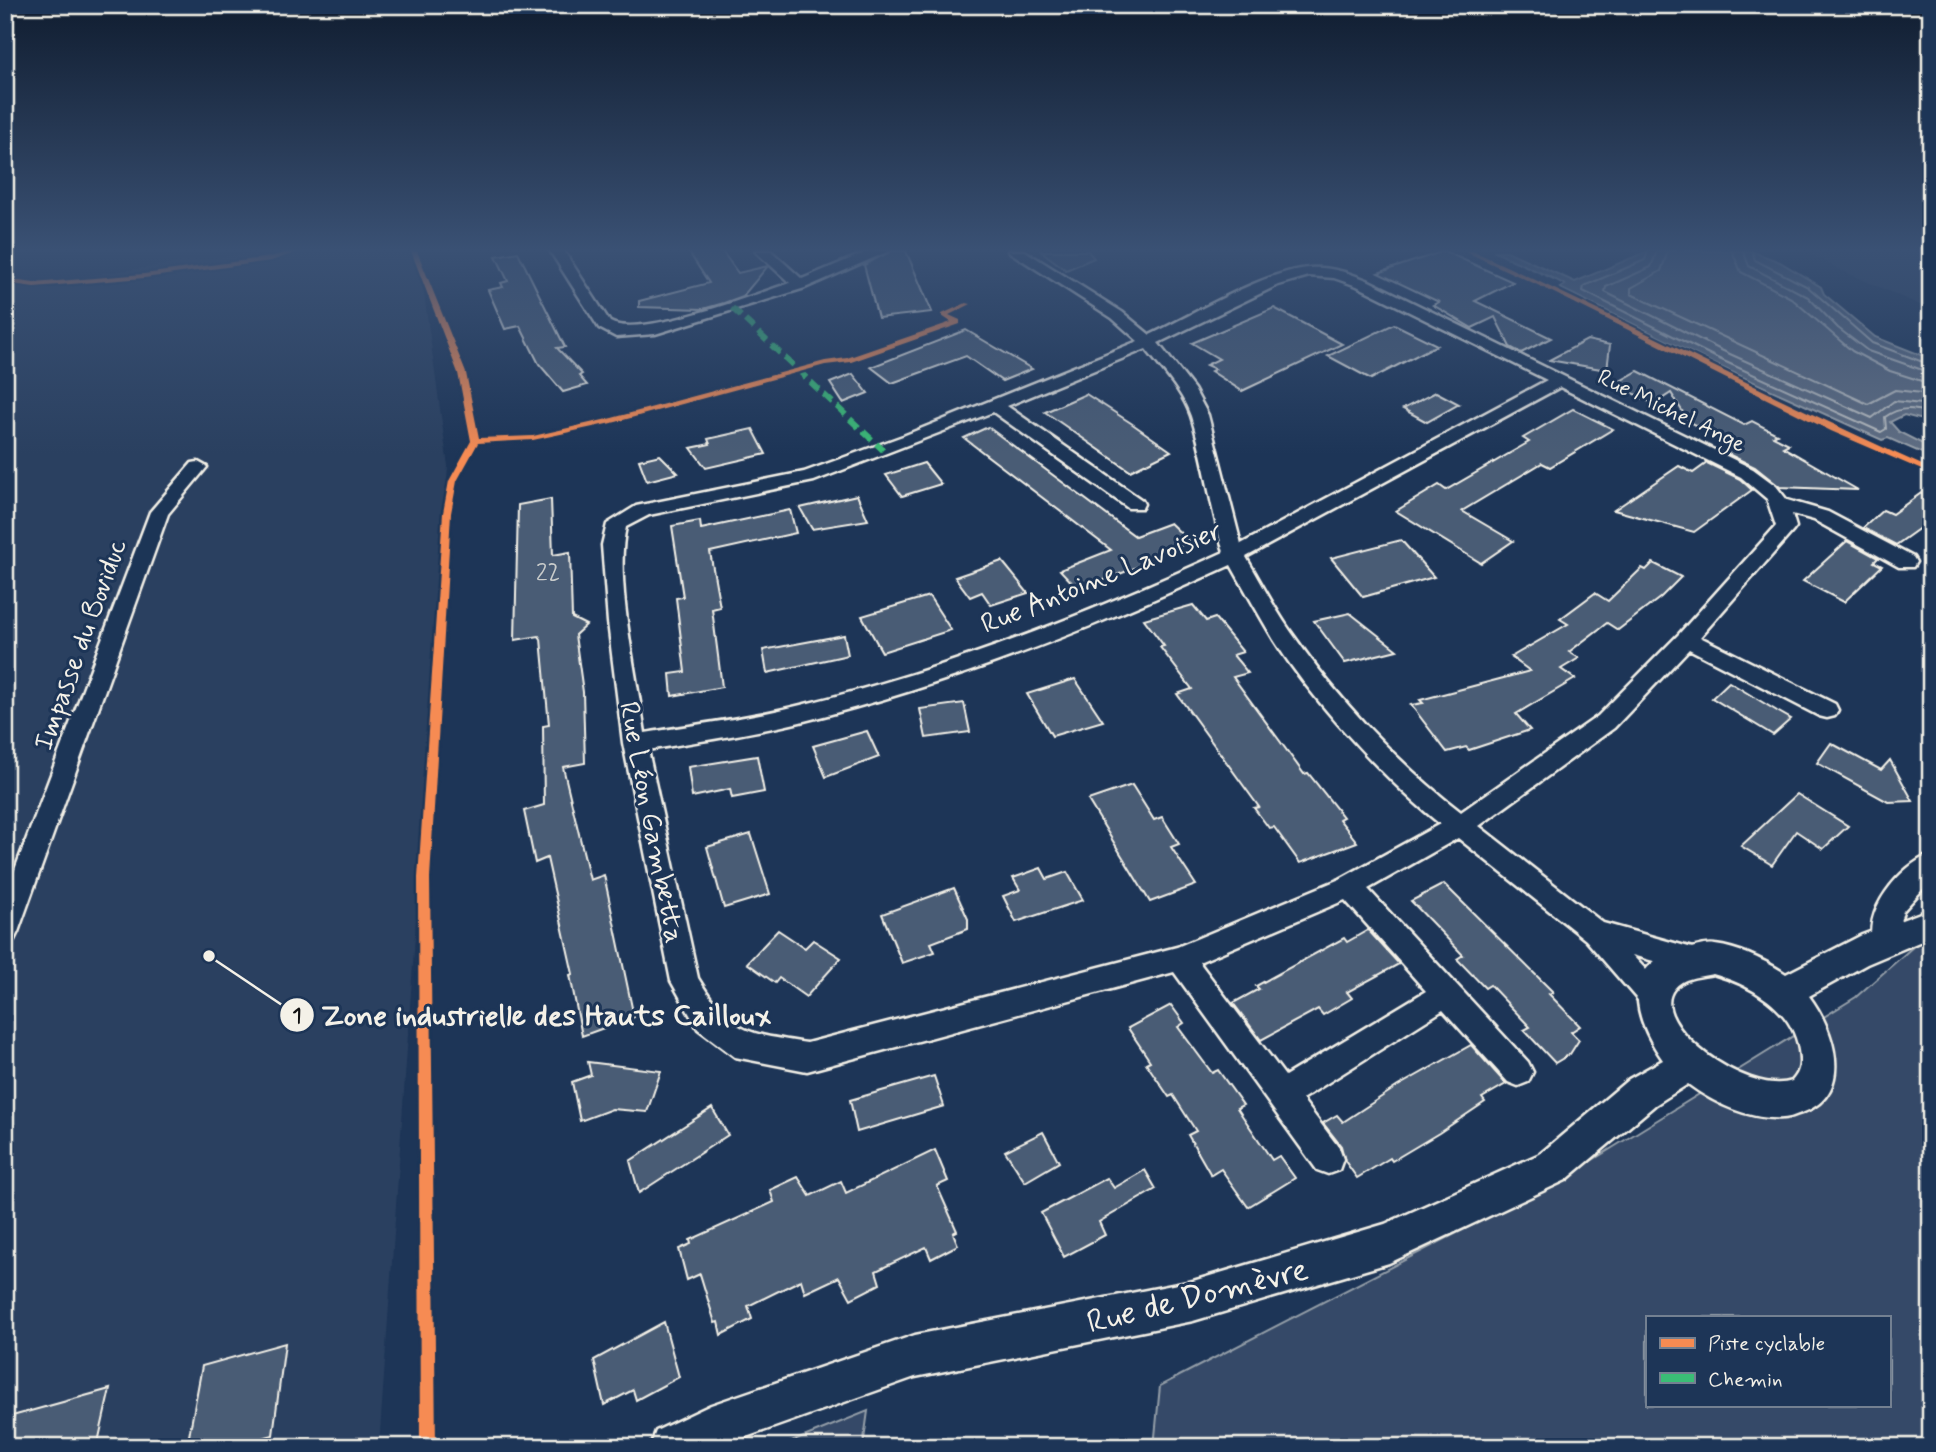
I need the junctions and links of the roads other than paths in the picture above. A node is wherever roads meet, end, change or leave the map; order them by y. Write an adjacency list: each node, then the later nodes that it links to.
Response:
1 (599, 319): 2 (street)
2 (690, 319)
3 (1121, 319): 6 (street)
4 (1197, 319): 6 (street, Rue Michel Ange)
5 (1434, 319): 7 (street, Rue Michel Ange)
6 (1149, 342): 8 (street, Rue Léon Gambetta); 12 (street)
7 (1558, 381): 11 (street, Rue Michel Ange); 12 (street, Rue Antoine Lavoisier)
8 (995, 405): 10 (street); 16 (street, Rue Léon Gambetta)
9 (198, 467): 21 (street, Impasse du Boviduc)
10 (1135, 504)
11 (1782, 505): 13 (street, Rue Michel Ange); 14 (street)
12 (1235, 555): 16 (street, Rue Antoine Lavoisier); 17 (street)
13 (1906, 562)
14 (1686, 639): 15 (street); 17 (street)
15 (1827, 710)
16 (635, 743): 24 (street, Rue Léon Gambetta)
17 (1461, 825): 19 (street, Rue Léon Gambetta); 22 (street)
18 (1931, 865): 23 (street)
19 (1349, 887): 24 (street, Rue Léon Gambetta); 26 (street)
20 (1931, 923): 23 (street)
21 (5, 932)
22 (1595, 932): 25 (street); 28 (street)
23 (1884, 939): 27 (street)
24 (1180, 958): 31 (street)
25 (1693, 960): 27 (street); 28 (street)
26 (1447, 993): 30 (street); 31 (street)
27 (1784, 993): 29 (street)
28 (1653, 997): 29 (street)
29 (1687, 1065): 33 (street, Rue de Domèvre)
30 (1518, 1072)
31 (1281, 1095): 32 (street)
32 (1328, 1159)
33 (672, 1447)

